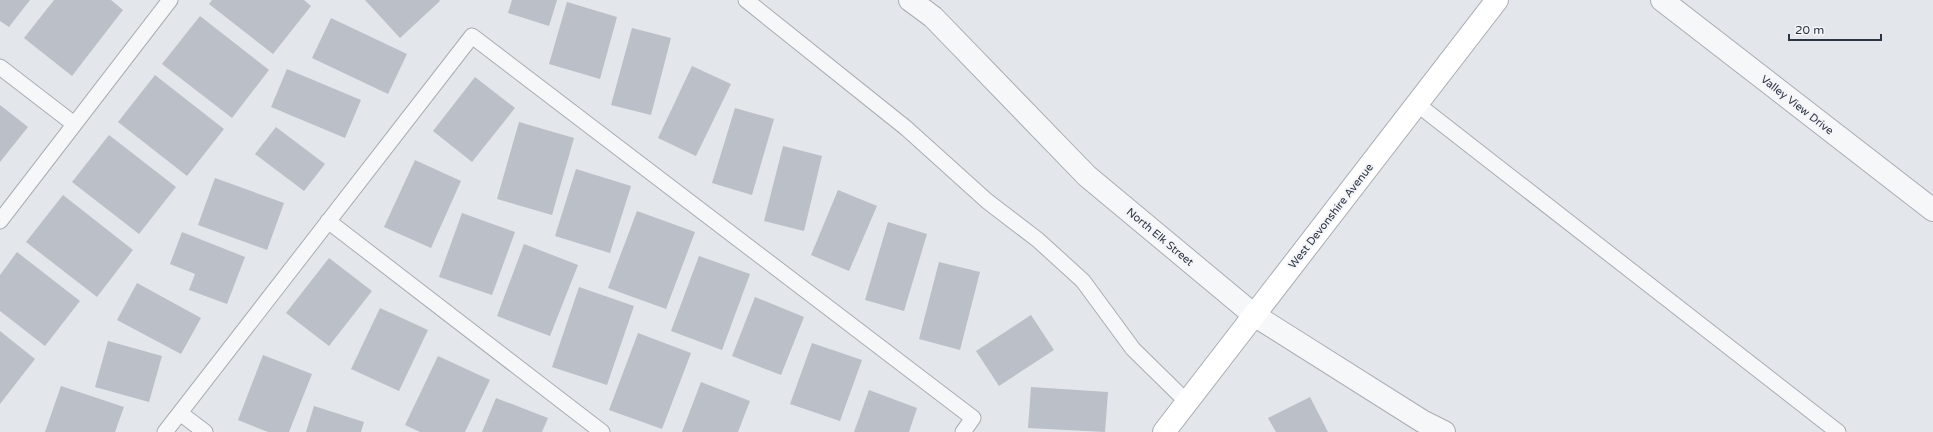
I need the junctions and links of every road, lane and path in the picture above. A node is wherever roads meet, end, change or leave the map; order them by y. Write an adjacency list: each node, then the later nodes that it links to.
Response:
1 (170, 0): 8 (lane)
2 (746, 0): 13 (lane)
3 (910, 0): 12 (street, North Elk Street)
4 (1497, 0): 7 (street, West Devonshire Avenue)
5 (1662, 0): 9 (street, Valley View Drive)
6 (0, 67): 8 (lane)
7 (1417, 104): 12 (street, West Devonshire Avenue); 21 (lane)
8 (74, 124): 10 (lane)
9 (1933, 210)
10 (0, 221)
11 (328, 221): 14 (lane); 17 (lane); 18 (lane)
12 (1254, 315): 13 (street, West Devonshire Avenue); 20 (street, North Elk Street)
13 (1187, 402): 19 (street, West Devonshire Avenue)
14 (180, 413): 15 (lane); 16 (lane)
15 (165, 432)
16 (205, 432)
17 (602, 432)
18 (963, 432)
19 (1164, 432)
20 (1444, 432)
21 (1838, 432)

